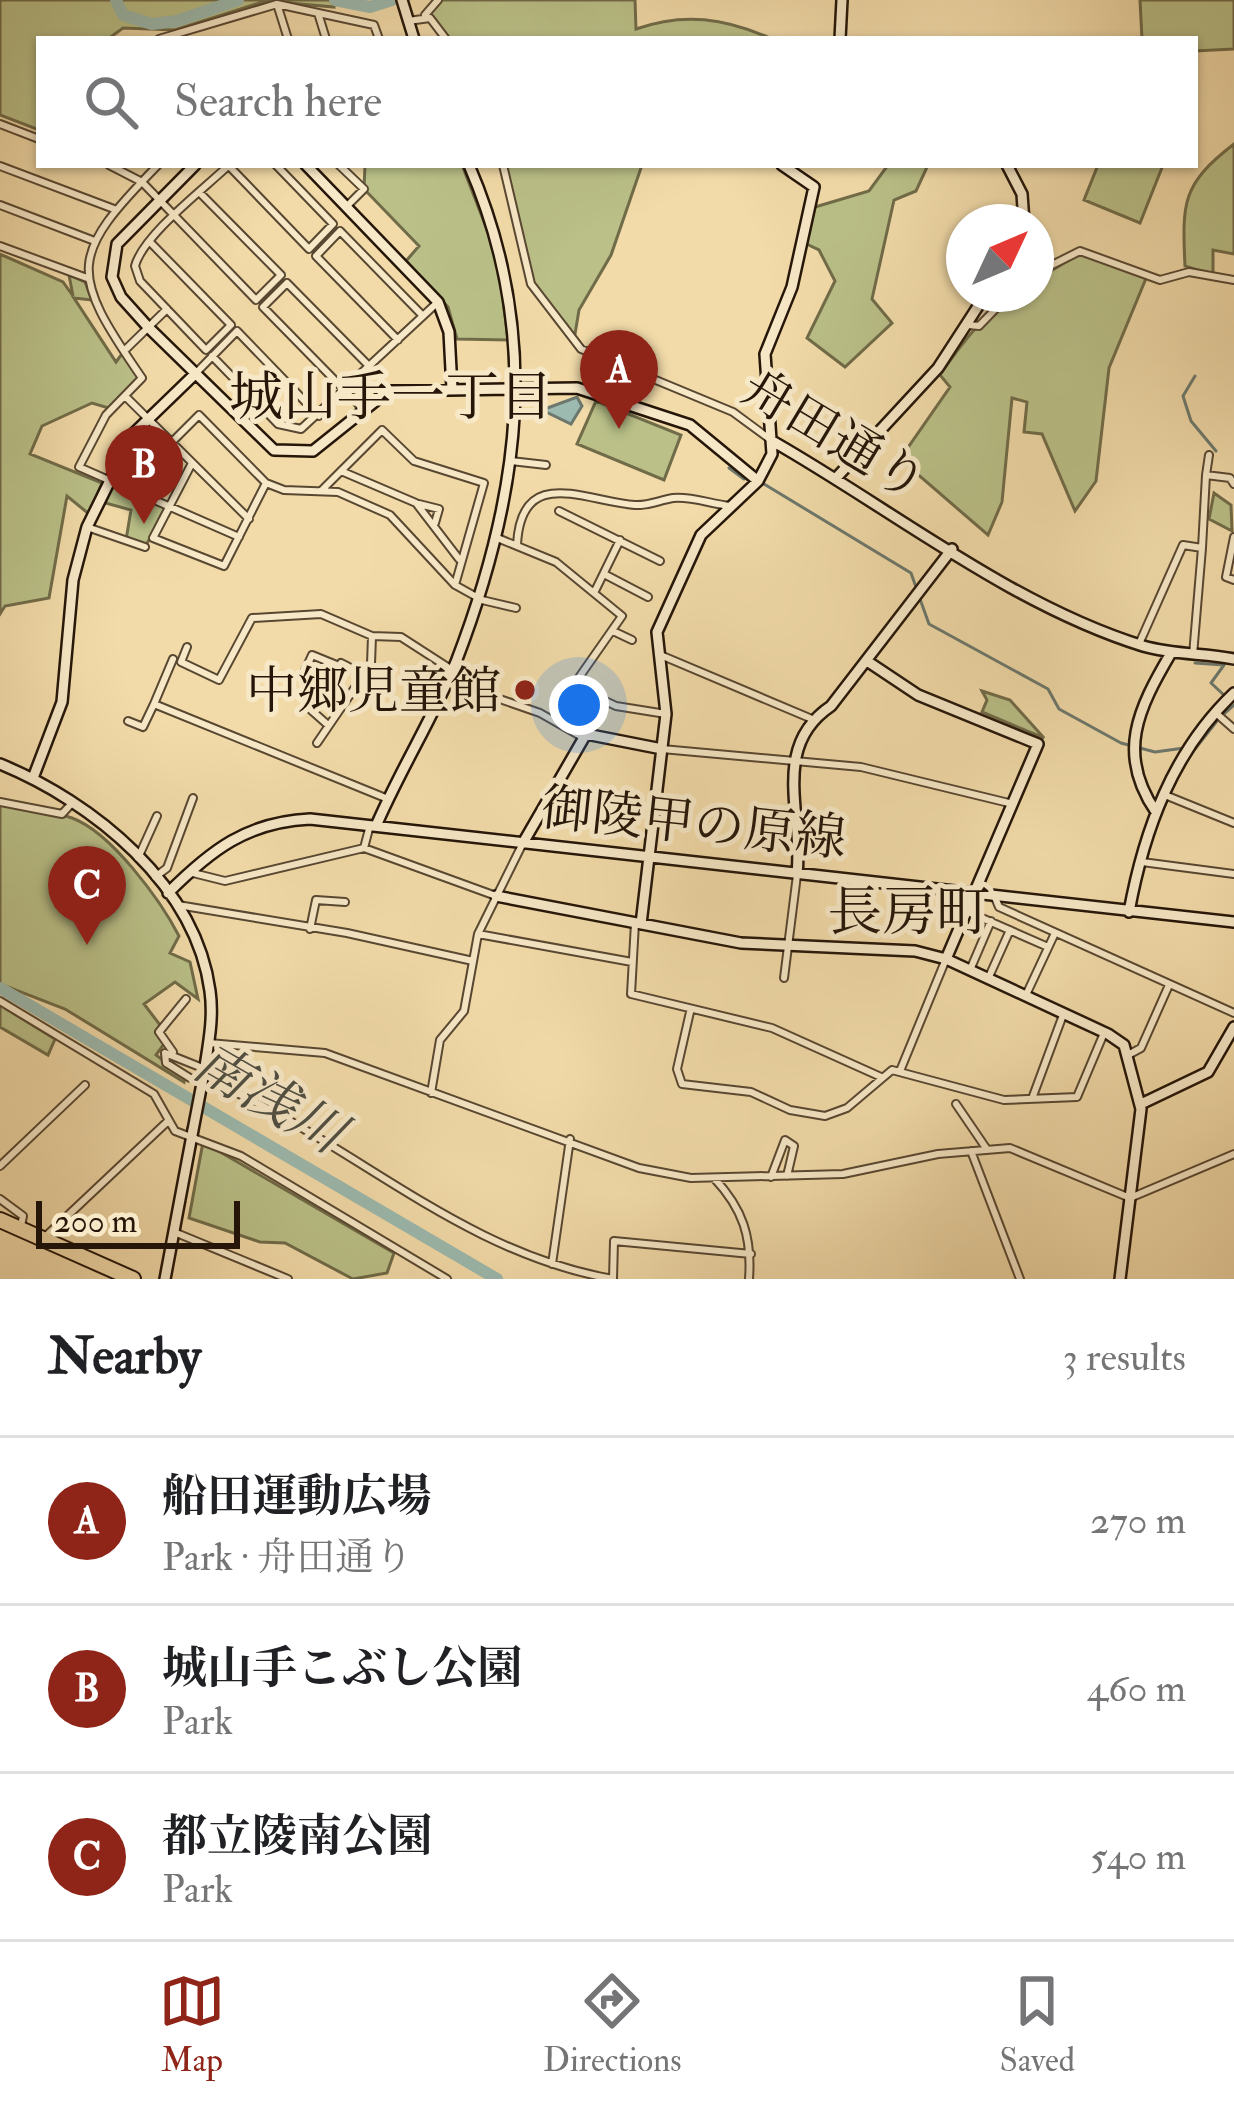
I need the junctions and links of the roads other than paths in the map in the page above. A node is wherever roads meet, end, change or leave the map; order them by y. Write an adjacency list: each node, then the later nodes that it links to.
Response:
1 (439, 0): 6 (street)
2 (842, 0): 14 (street)
3 (277, 4): 5 (street); 8 (street); 9 (street)
4 (403, 4): 7 (street)
5 (318, 13): 10 (street); 11 (street)
6 (425, 16): 7 (street); 13 (street)
7 (408, 21): 12 (street)
8 (186, 36)
9 (285, 36)
10 (325, 36)
11 (378, 36)
12 (413, 36)
13 (443, 36)
14 (840, 36)
15 (0, 124): 16 (street)
16 (36, 138)
17 (0, 166): 36 (street)
18 (115, 168): 30 (street)
19 (153, 168): 30 (street)
20 (191, 168): 32 (street)
21 (226, 168): 31 (street)
22 (232, 168): 23 (street)
23 (279, 168)
24 (309, 168): 35 (street)
25 (342, 168): 35 (street)
26 (470, 168): 57 (street)
27 (504, 168): 63 (street, 舟田通り)
28 (786, 168): 63 (street)
29 (1009, 168): 33 (street)
30 (142, 182): 32 (street); 36 (street)
31 (200, 193): 37 (street); 37 (street)
32 (159, 200): 37 (street); 50 (street)
33 (1023, 204)
34 (0, 205): 38 (street)
35 (346, 207): 44 (street)
36 (114, 209): 38 (street)
37 (175, 217): 39 (street)
38 (92, 240): 42 (street)
39 (150, 242): 45 (street); 45 (street)
40 (0, 246): 42 (street)
41 (1054, 264): 43 (street)
42 (87, 278): 52 (street)
43 (1234, 280)
44 (438, 302): 48 (street); 56 (street)
45 (166, 308): 50 (street)
46 (975, 312): 49 (street)
47 (993, 312): 49 (street)
48 (423, 316): 51 (street); 51 (street)
49 (967, 324): 71 (street)
50 (148, 327): 52 (street); 55 (street)
51 (398, 340): 54 (street)
52 (124, 351): 59 (street)
53 (212, 356): 55 (street); 61 (street); 61 (street)
54 (370, 368): 58 (street); 58 (street)
55 (195, 374): 60 (street); 62 (street)
56 (452, 388): 57 (street); 60 (street)
57 (514, 388): 67 (street); 73 (street)
58 (345, 391): 60 (street); 61 (street)
59 (125, 396): 62 (street); 72 (street)
60 (362, 409)
61 (319, 416)
62 (148, 419): 64 (street); 72 (street)
63 (774, 442): 71 (street, 舟田通り); 73 (street)
64 (171, 443): 68 (street); 74 (street); 77 (street)
65 (541, 454): 67 (street)
66 (1209, 455): 70 (street)
67 (511, 461): 86 (street)
68 (192, 463): 79 (street); 82 (street)
69 (341, 471): 76 (street); 78 (street); 93 (street)
70 (1206, 475): 75 (street); 91 (street)
71 (837, 477): 92 (street, 舟田通り)
72 (107, 480): 77 (street); 84 (street)
73 (758, 481): 80 (street)
74 (266, 483): 76 (street); 82 (street)
75 (1234, 484)
76 (321, 491): 97 (street)
77 (138, 494): 79 (street)
78 (416, 503): 83 (street); 83 (street)
79 (168, 506): 85 (street); 85 (street)
80 (730, 506): 89 (street); 108 (street)
81 (560, 511): 88 (street)
82 (249, 518): 85 (street)
83 (435, 524): 93 (street)
84 (87, 526): 90 (street); 131 (street)
85 (239, 537)
86 (495, 537): 89 (street); 99 (street)
87 (1234, 537): 96 (street)
88 (620, 540): 94 (street); 95 (street)
89 (517, 544): 98 (street)
90 (146, 547)
91 (1202, 548): 105 (street); 110 (street)
92 (952, 549): 105 (street, 舟田通り); 113 (street)
93 (461, 561): 97 (street)
94 (660, 561)
95 (604, 574): 98 (street); 100 (street)
96 (1234, 580)
97 (455, 585): 99 (street)
98 (594, 593): 102 (street)
99 (477, 597): 101 (street); 115 (street)
100 (648, 597)
101 (516, 608)
102 (613, 631): 104 (street); 121 (street)
103 (372, 636): 106 (street); 115 (street); 116 (street)
104 (632, 640)
105 (1139, 644): 109 (street, 舟田通り)
106 (187, 646)
107 (346, 652): 114 (street)
108 (655, 653): 121 (street); 122 (street)
109 (1171, 653): 110 (street, 舟田通り); 138 (street)
110 (1193, 657): 112 (street, 舟田通り)
111 (173, 659): 119 (street)
112 (1234, 659)
113 (867, 661): 122 (street); 137 (street)
114 (340, 665): 116 (street); 117 (street); 124 (street)
115 (452, 670): 126 (street); 134 (street)
116 (364, 674): 124 (street)
117 (303, 675)
118 (1230, 697): 120 (street)
119 (154, 704): 123 (street); 134 (street)
120 (1214, 712): 125 (street); 132 (street)
121 (666, 714): 128 (street)
122 (812, 719): 130 (street)
123 (128, 721)
124 (328, 726): 127 (street)
125 (1234, 729)
126 (582, 737): 128 (street); 142 (street)
127 (317, 742)
128 (662, 749): 130 (street); 144 (street)
129 (0, 764): 131 (street)
130 (791, 764): 137 (street); 148 (street)
131 (32, 778): 136 (street)
132 (1162, 793): 138 (street); 140 (street)
133 (192, 798): 150 (street)
134 (388, 799): 141 (street)
135 (0, 802): 136 (street)
136 (73, 802): 145 (street)
137 (1013, 804): 152 (street)
138 (1156, 812): 146 (street)
139 (157, 816): 145 (street)
140 (1234, 824)
141 (373, 826): 142 (street, 御陵甲の原線); 143 (street); 147 (street, 御陵甲の原線)
142 (523, 842): 144 (street, 御陵甲の原線); 155 (street)
143 (364, 848): 147 (street); 155 (street)
144 (650, 856): 148 (street, 御陵甲の原線); 162 (street)
145 (138, 858): 150 (street)
146 (1142, 862): 149 (street); 159 (street)
147 (189, 872): 151 (street, 御陵甲の原線)
148 (797, 874): 152 (street, 御陵甲の原線); 167 (street)
149 (1234, 874)
150 (155, 877): 151 (street); 153 (street)
151 (179, 882): 153 (street, 御陵甲の原線); 157 (street)
152 (974, 892): 154 (street, 御陵甲の原線); 158 (street)
153 (168, 893): 157 (street)
154 (994, 895): 159 (street, 御陵甲の原線); 165 (street)
155 (496, 896): 162 (street); 166 (street)
156 (345, 902): 163 (street)
157 (183, 904): 163 (street); 184 (street)
158 (966, 911): 160 (street); 169 (street)
159 (1130, 912): 161 (street, 御陵甲の原線)
160 (991, 921): 164 (street); 172 (street)
161 (1234, 922)
162 (638, 923): 167 (street); 171 (street)
163 (310, 928): 170 (street)
164 (1010, 930): 168 (street); 174 (street)
165 (1055, 933): 168 (street); 175 (street)
166 (478, 934): 170 (street); 171 (street)
167 (791, 947): 169 (street); 173 (street)
168 (1048, 947): 176 (street)
169 (946, 959): 172 (street); 188 (street)
170 (473, 961): 193 (street)
171 (632, 962): 179 (street)
172 (970, 970): 174 (street)
173 (784, 979)
174 (988, 979): 176 (street)
175 (1169, 985): 180 (street); 186 (street)
176 (1025, 997): 181 (street)
177 (186, 999): 185 (street)
178 (0, 1001): 197 (street)
179 (690, 1012): 189 (street); 189 (street)
180 (1234, 1013)
181 (1063, 1015): 183 (street); 194 (street)
182 (1234, 1027): 196 (street)
183 (1104, 1033): 186 (street); 194 (street)
184 (209, 1043): 187 (street); 193 (street)
185 (175, 1055): 187 (street); 190 (street)
186 (1128, 1055): 196 (street)
187 (204, 1071): 198 (street, bridge)
188 (901, 1071): 189 (street); 194 (street)
189 (881, 1077)
190 (190, 1078)
191 (215, 1083): 214 (street)
192 (85, 1085): 203 (street)
193 (431, 1093): 199 (street)
194 (1033, 1096)
195 (956, 1104): 200 (street)
196 (1141, 1104): 207 (street)
197 (167, 1122): 198 (street); 212 (street)
198 (193, 1132): 211 (street); 215 (street)
199 (570, 1139): 206 (street); 214 (street)
200 (986, 1148): 201 (street); 207 (street)
201 (971, 1151): 204 (street); 224 (street)
202 (1234, 1154): 207 (street)
203 (0, 1166)
204 (787, 1176): 205 (street); 205 (street)
205 (771, 1177): 206 (street)
206 (714, 1178): 213 (street)
207 (1130, 1198): 225 (street)
208 (0, 1199): 210 (street)
209 (0, 1220): 210 (highway)
210 (21, 1229): 212 (highway)
211 (174, 1232): 218 (street); 219 (street)
212 (44, 1239): 216 (highway)
213 (751, 1254): 222 (street); 223 (street)
214 (552, 1264): 222 (street)
215 (425, 1267): 220 (street); 221 (street)
216 (109, 1274): 217 (highway)
217 (134, 1279)
218 (165, 1279)
219 (288, 1279)
220 (423, 1279)
221 (447, 1279)
222 (613, 1279)
223 (749, 1279)
224 (1020, 1279)
225 (1120, 1279)

